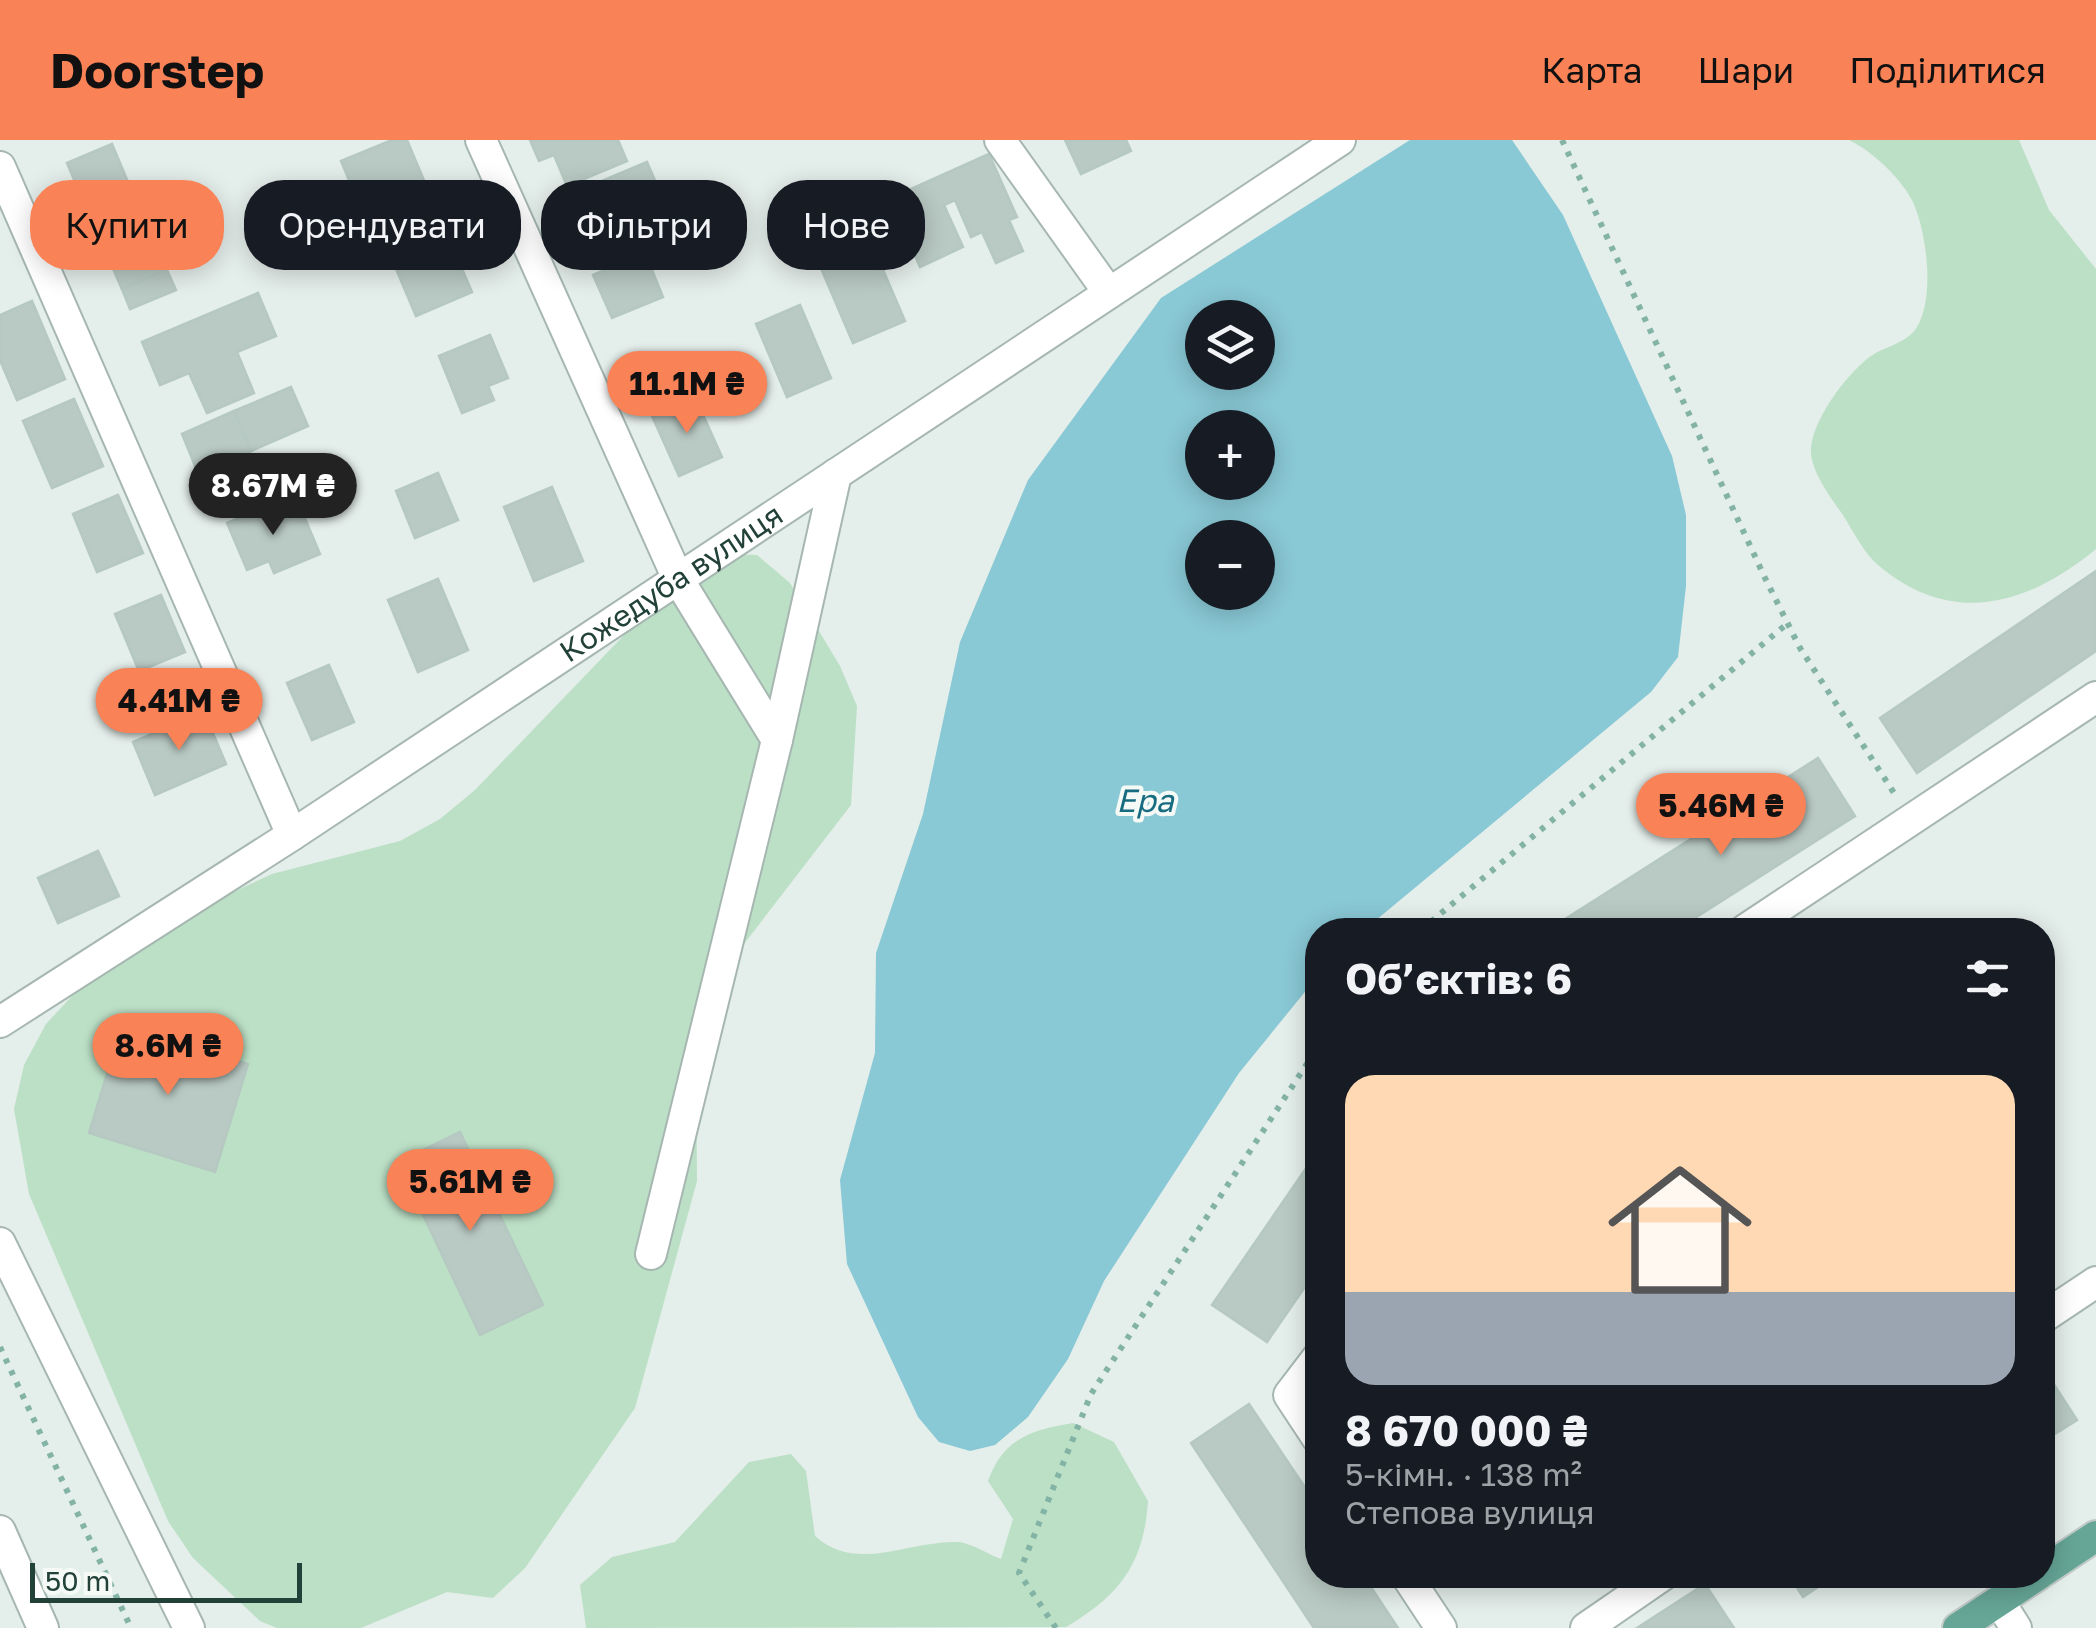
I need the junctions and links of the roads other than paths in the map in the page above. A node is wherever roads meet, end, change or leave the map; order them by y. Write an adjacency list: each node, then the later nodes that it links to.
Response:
1 (480, 140): 7 (street)
2 (1000, 140): 5 (street)
3 (1340, 140): 5 (street, Кожедуба вулиця)
4 (0, 167): 10 (street)
5 (1109, 293): 6 (street, Кожедуба вулиця)
6 (836, 474): 7 (street, Кожедуба вулиця); 9 (street)
7 (678, 579): 9 (street); 10 (street, Кожедуба вулиця)
8 (2096, 697): 11 (street)
9 (777, 740): 14 (street)
10 (292, 835): 12 (street, Кожедуба вулиця)
11 (1762, 918)
12 (0, 1022)
13 (0, 1244): 27 (street)
14 (651, 1254)
15 (2096, 1282): 16 (street)
16 (2055, 1309)
17 (1305, 1374): 18 (street)
18 (1305, 1419)
19 (0, 1530): 26 (street)
20 (2096, 1536): 21 (main road)
21 (2055, 1563)
22 (1415, 1588): 28 (street)
23 (1644, 1588): 29 (street)
24 (2018, 1588): 25 (main road)
25 (1998, 1601): 30 (main road); 31 (street)
26 (43, 1628)
27 (189, 1628)
28 (1441, 1628)
29 (1586, 1628)
30 (1958, 1628)
31 (2016, 1628)

